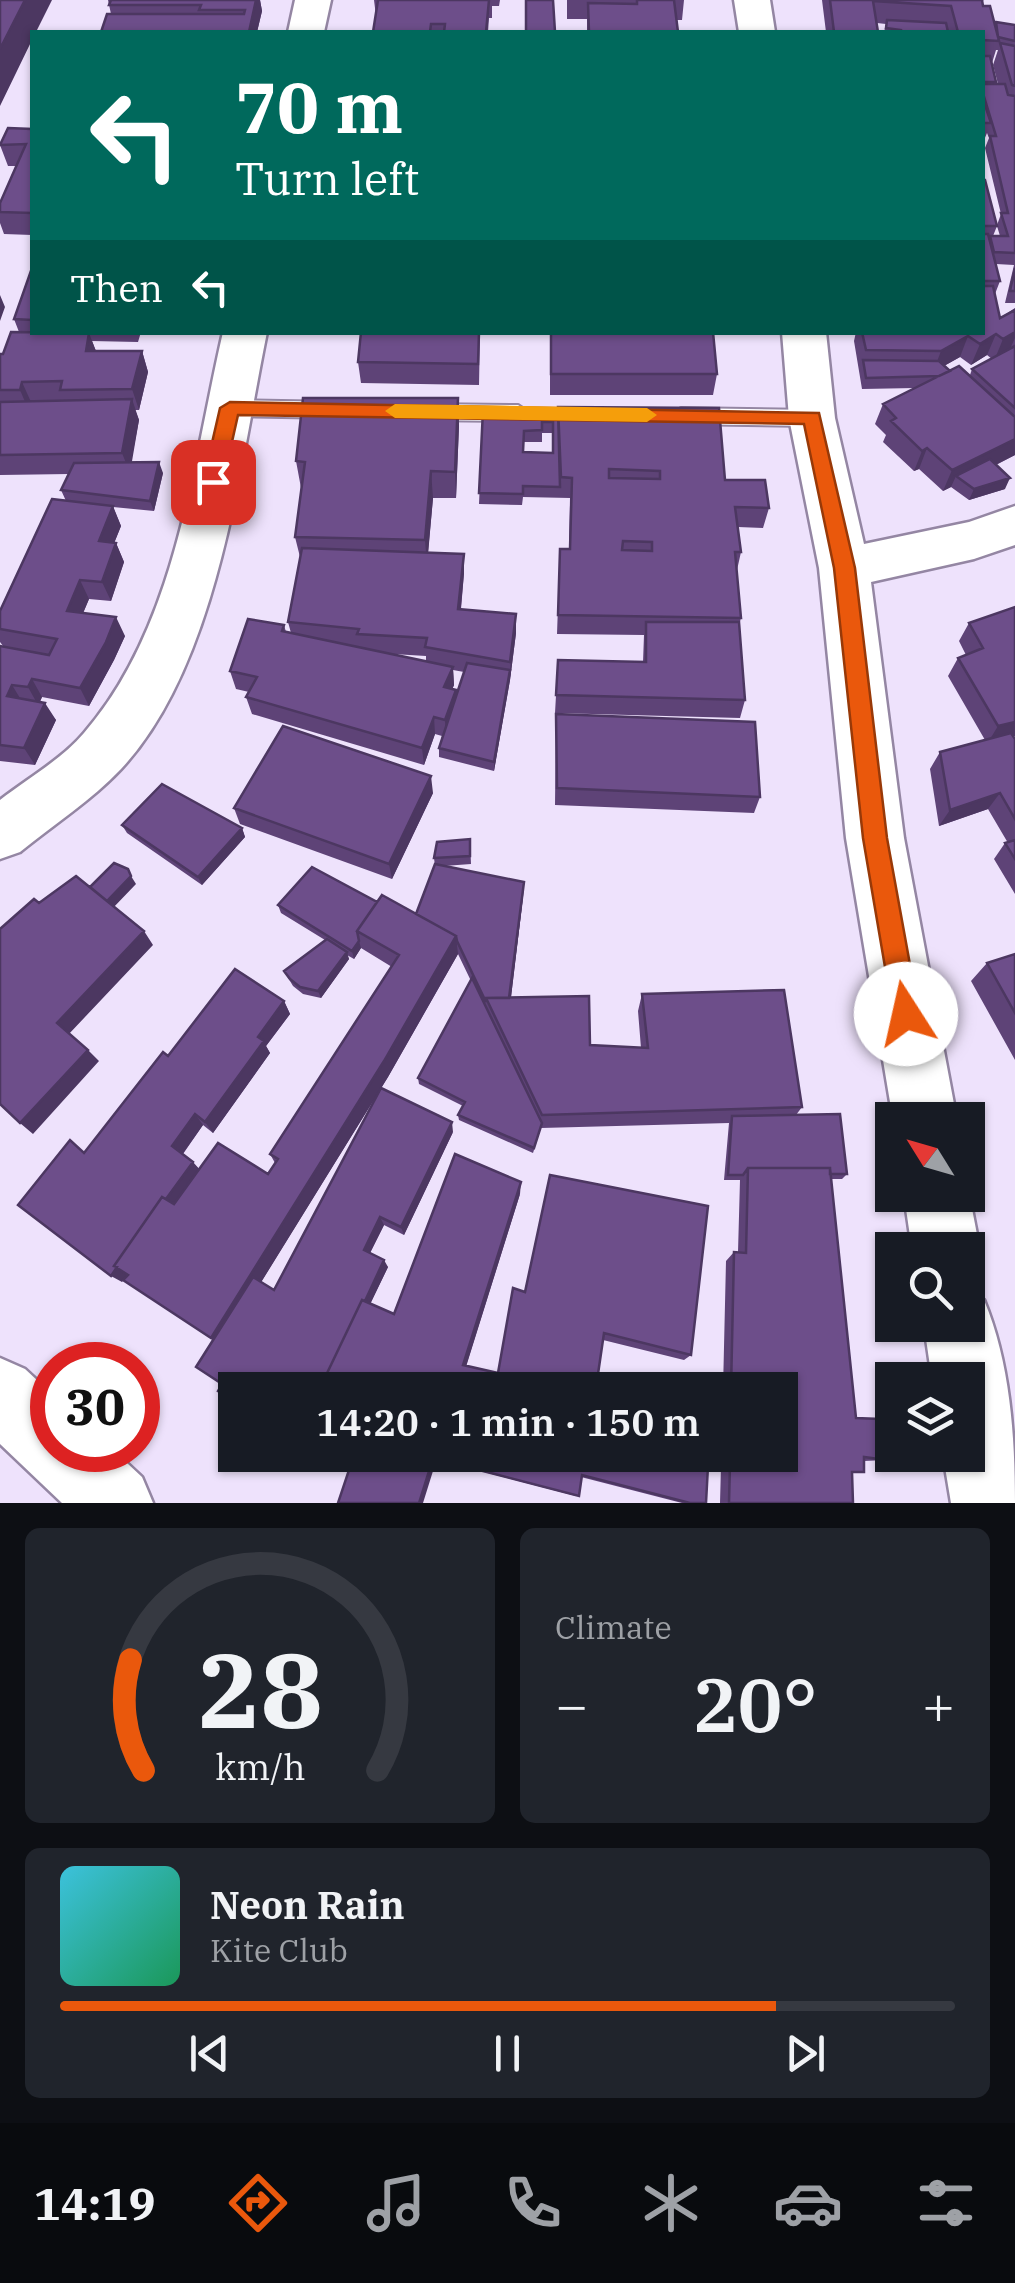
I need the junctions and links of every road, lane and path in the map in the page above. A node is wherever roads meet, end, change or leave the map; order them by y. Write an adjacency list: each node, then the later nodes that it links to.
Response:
1 (312, 0): 3 (street)
2 (752, 0): 4 (street)
3 (306, 30)
4 (756, 30)
5 (244, 335): 7 (street)
6 (804, 335): 12 (street)
7 (230, 408): 8 (lane); 15 (street)
8 (366, 411)
9 (404, 411): 10 (lane)
10 (540, 414)
11 (657, 415): 12 (lane)
12 (812, 418): 14 (street)
13 (1015, 526): 14 (street)
14 (844, 568): 16 (street)
15 (0, 834)
16 (921, 1102)
17 (962, 1342): 22 (street)
18 (0, 1394): 19 (street)
19 (30, 1423)
20 (83, 1472): 21 (street)
21 (116, 1503)
22 (988, 1503)

